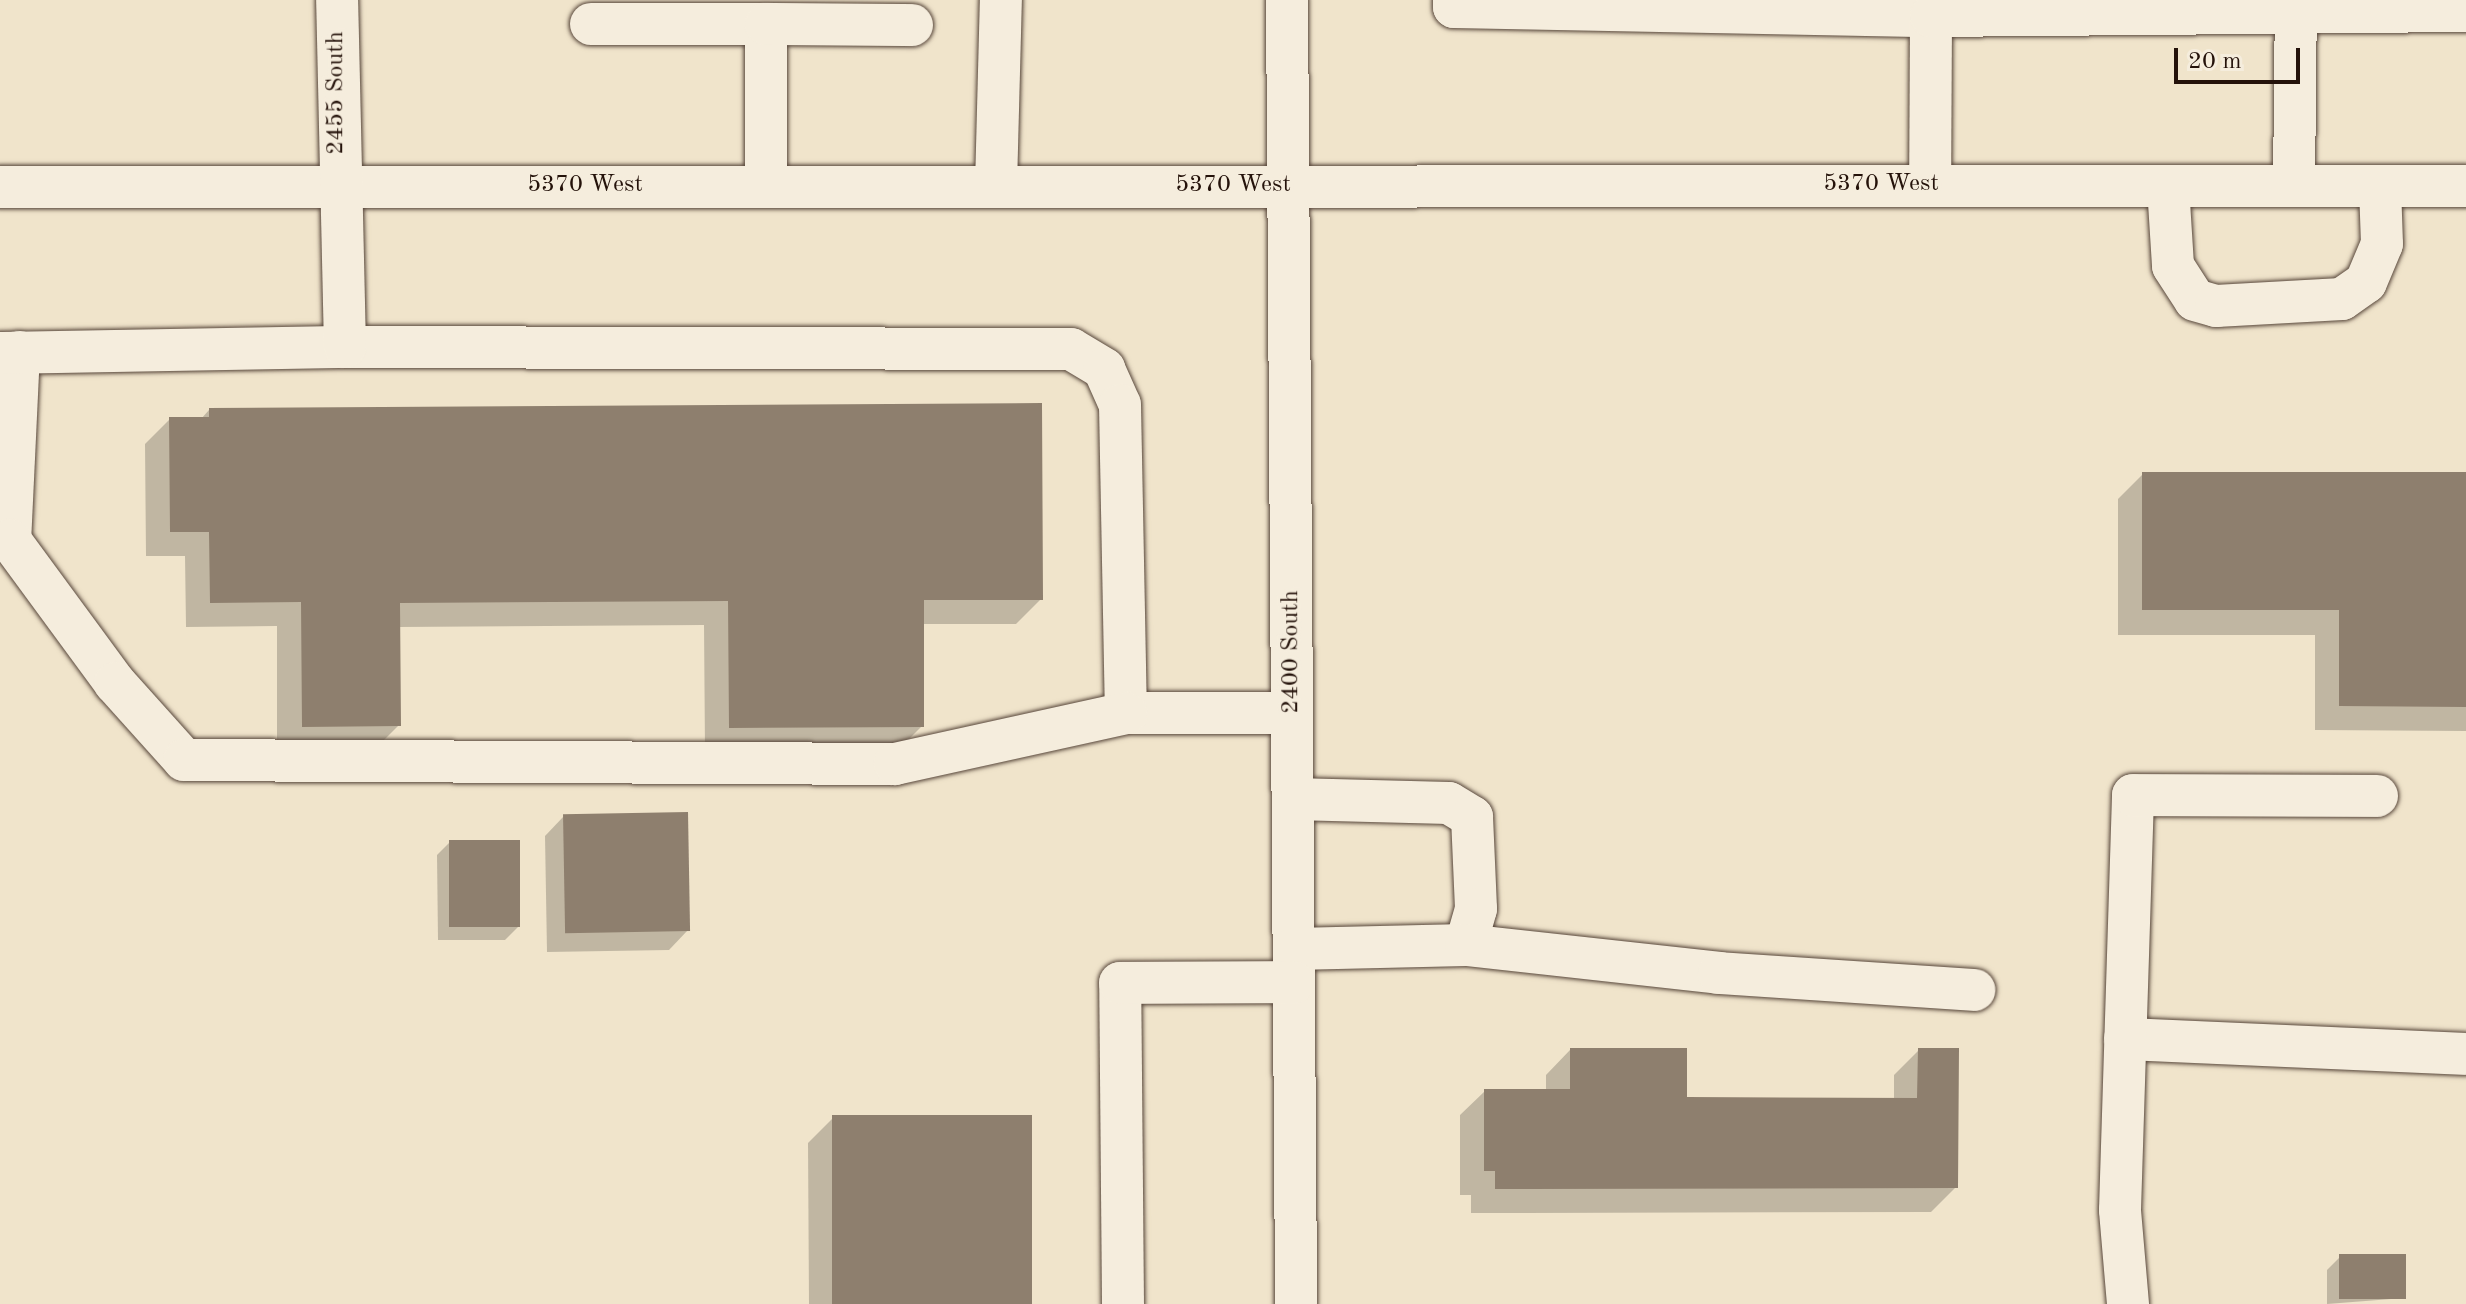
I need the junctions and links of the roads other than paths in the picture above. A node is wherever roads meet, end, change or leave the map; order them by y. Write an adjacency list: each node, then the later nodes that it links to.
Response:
1 (337, 0): 15 (street, 2455 South)
2 (1001, 0): 17 (street)
3 (1287, 0): 18 (street, 2400 South)
4 (1454, 0): 5 (street)
5 (1545, 5): 6 (street)
6 (1684, 6): 10 (street)
7 (2296, 6): 8 (street); 9 (street); 20 (street)
8 (2161, 7): 10 (street)
9 (2466, 11)
10 (1931, 16): 14 (street)
11 (591, 24): 12 (street)
12 (766, 24): 13 (street); 16 (street)
13 (912, 25)
14 (1930, 185): 18 (street, 5370 West); 19 (street, 5370 West)
15 (338, 186): 16 (street, 5370 West); 23 (street, 5370 West); 24 (street, 2455 South)
16 (766, 186): 17 (street, 5370 West)
17 (996, 186): 18 (street, 5370 West)
18 (1289, 186): 27 (street, 2400 South)
19 (2168, 186): 20 (street, 5370 West); 21 (street)
20 (2294, 186): 21 (street, 5370 West)
21 (2380, 186): 22 (street, 5370 West)
22 (2466, 186)
23 (0, 187)
24 (345, 347): 25 (street); 26 (street)
25 (10, 353): 26 (street)
26 (1126, 713): 27 (street)
27 (1292, 713): 29 (street, 2400 South)
28 (2377, 796): 33 (street)
29 (1293, 799): 30 (street); 31 (street, 2400 South)
30 (1466, 945): 31 (street); 32 (street)
31 (1294, 966): 35 (street); 36 (street, 2400 South)
32 (1974, 990)
33 (2125, 1039): 34 (street); 37 (street)
34 (2465, 1054)
35 (1123, 1304)
36 (1296, 1304)
37 (2128, 1304)

